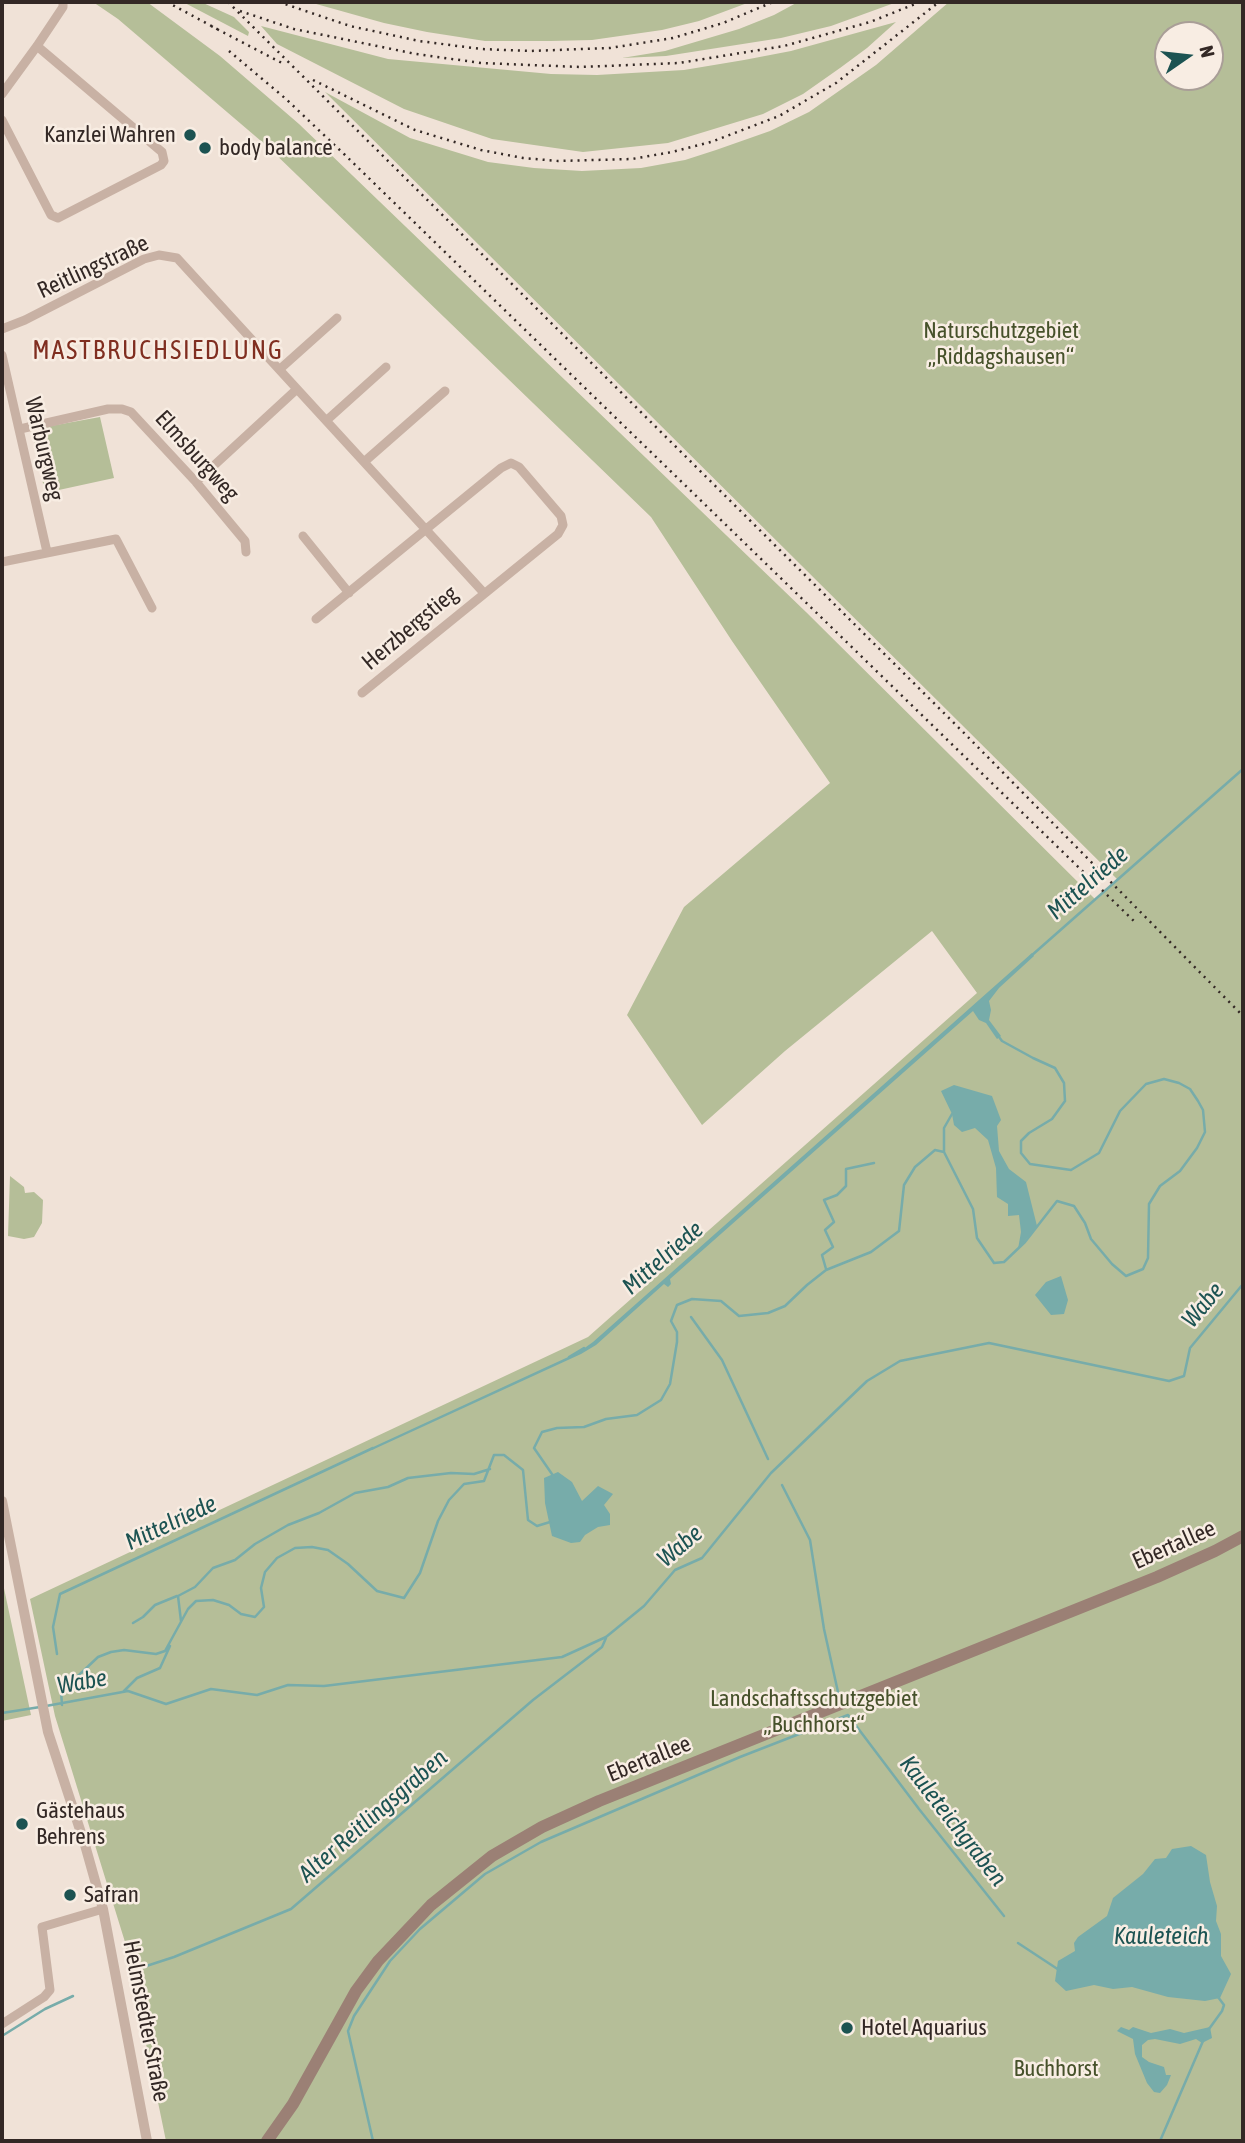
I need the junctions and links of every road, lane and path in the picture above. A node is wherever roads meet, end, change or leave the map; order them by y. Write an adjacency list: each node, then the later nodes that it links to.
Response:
1 (63, 2): 2 (street)
2 (37, 46): 3 (street); 4 (street)
3 (2, 94)
4 (2, 120)
5 (337, 318): 9 (street)
6 (2, 329): 9 (street, Reitlingstraße)
7 (2, 355): 13 (street, Warburgweg)
8 (386, 367): 12 (street)
9 (280, 369): 10 (street, Reitlingstraße)
10 (297, 389): 12 (street, Reitlingstraße); 15 (street)
11 (445, 391): 14 (street)
12 (327, 420): 14 (street, Reitlingstraße)
13 (20, 429): 15 (street, Elmsburgweg); 18 (street, Warburgweg)
14 (365, 462): 16 (street, Reitlingstraße)
15 (196, 482): 19 (street, Elmsburgweg)
16 (426, 529): 21 (street); 22 (street, Reitlingstraße); 22 (street, Herzbergstieg)
17 (303, 536): 21 (street)
18 (47, 552): 20 (street); 23 (street)
19 (246, 552)
20 (2, 562)
21 (349, 593): 24 (street)
22 (484, 593): 25 (street, Herzbergstieg)
23 (152, 608)
24 (316, 619)
25 (362, 693)
26 (2, 1501): 28 (street, Helmstedter Straße)
27 (1243, 1536): 31 (main road, Ebertallee)
28 (103, 1909): 29 (street); 30 (street, Helmstedter Straße)
29 (2, 2024)
30 (147, 2141)
31 (267, 2141)

